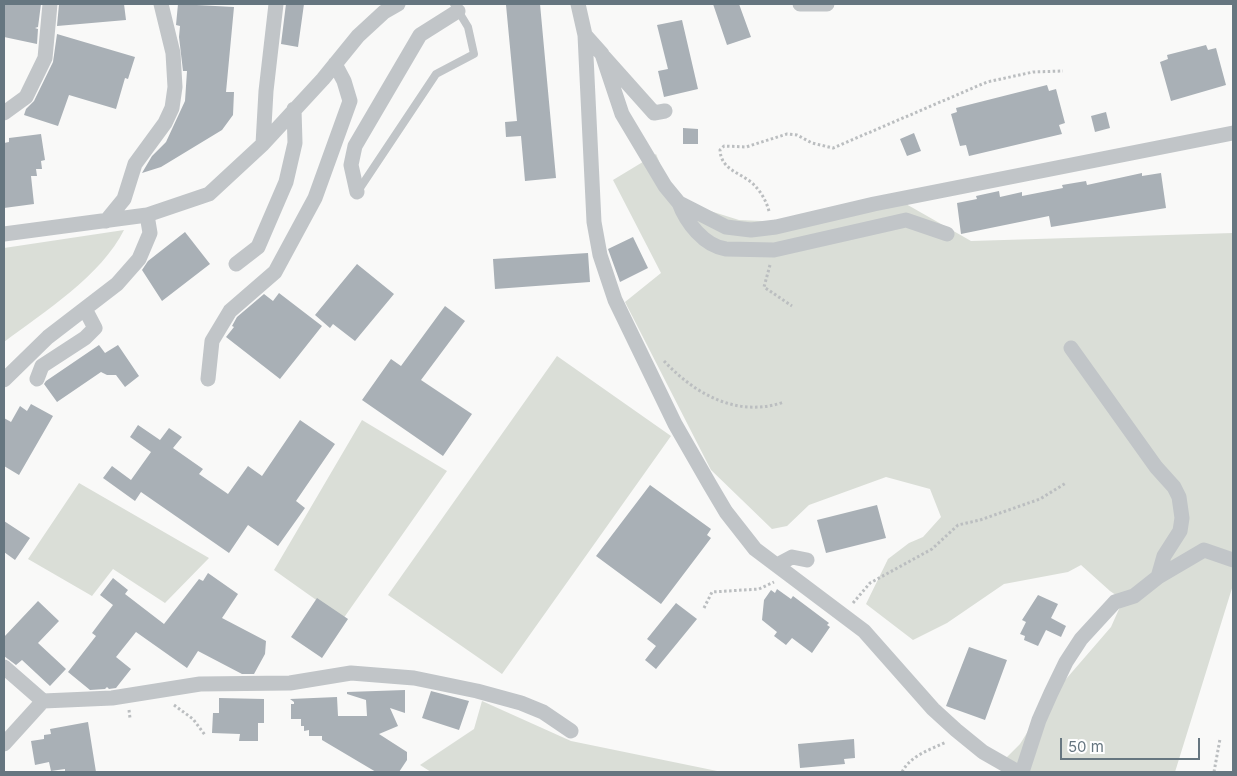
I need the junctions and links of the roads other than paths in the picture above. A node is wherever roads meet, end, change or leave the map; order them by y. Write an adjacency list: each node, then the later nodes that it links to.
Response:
1 (50, 4): 14 (street)
2 (161, 4): 20 (street)
3 (276, 4): 16 (street)
4 (398, 4): 11 (street)
5 (578, 4): 9 (street)
6 (800, 4): 7 (street)
7 (827, 4)
8 (456, 7): 17 (street); 17 (lane)
9 (585, 35): 10 (street); 31 (street)
10 (602, 54): 13 (street); 18 (street)
11 (335, 64): 12 (street); 26 (street)
12 (294, 110): 16 (street); 23 (street)
13 (665, 111)
14 (4, 113)
15 (1233, 133): 18 (street)
16 (264, 144): 19 (street)
17 (357, 192)
18 (679, 203): 22 (street)
19 (147, 215): 20 (street); 24 (street)
20 (106, 221): 21 (street)
21 (4, 234)
22 (947, 234)
23 (236, 264)
24 (85, 309): 27 (street); 28 (street)
25 (1072, 348): 32 (street)
26 (208, 378)
27 (37, 379)
28 (4, 380)
29 (807, 560): 31 (street)
30 (1233, 560): 32 (street)
31 (782, 569): 37 (street)
32 (1158, 577): 38 (street)
33 (4, 667): 34 (street)
34 (43, 701): 35 (street); 36 (street)
35 (571, 731)
36 (4, 744)
37 (1018, 772)
38 (1022, 772)

